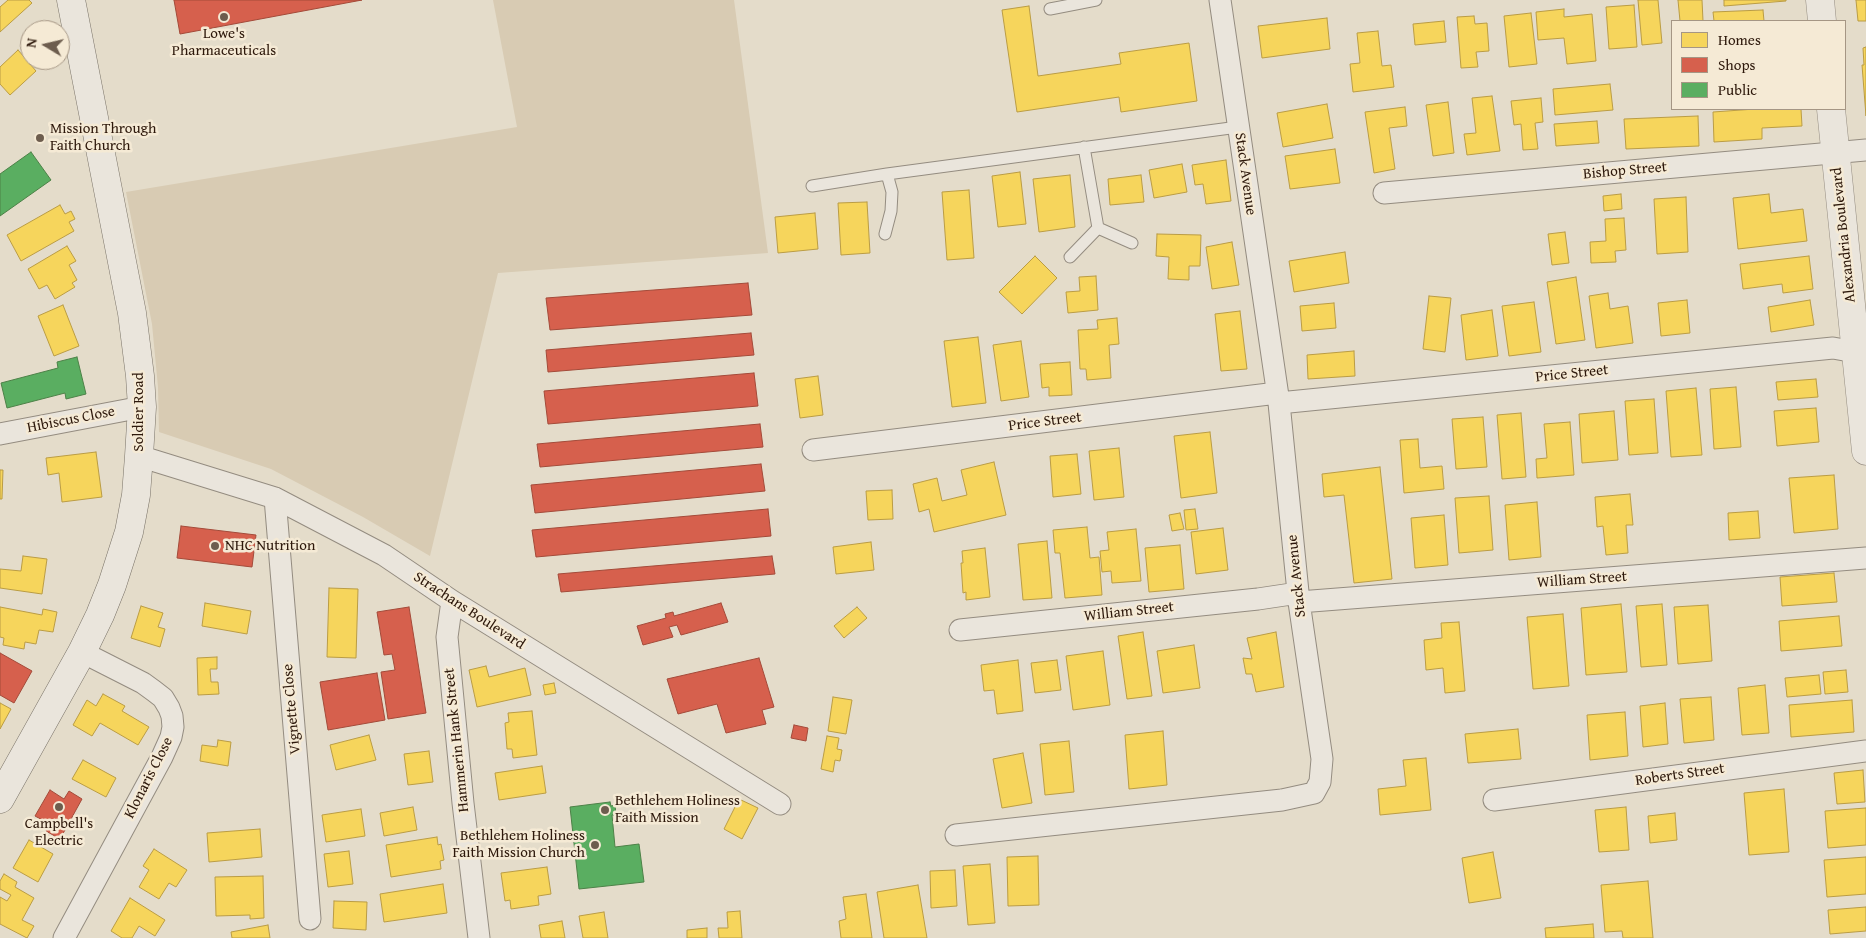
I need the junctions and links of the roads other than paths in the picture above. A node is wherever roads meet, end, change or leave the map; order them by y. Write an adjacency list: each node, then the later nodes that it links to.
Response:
1 (71, 0): 21 (main road, Soldier Road)
2 (1096, 0): 5 (lane)
3 (1220, 0): 8 (street, Stack Avenue)
4 (1820, 0): 6 (main road)
5 (1050, 10)
6 (1822, 20)
7 (1831, 110): 11 (main road, Alexandria Boulevard)
8 (1238, 127): 9 (lane); 20 (street, Stack Avenue)
9 (1084, 147): 12 (lane); 15 (lane)
10 (1866, 150): 11 (street, Bishop Street)
11 (1835, 152): 14 (street, Bishop Street); 19 (main road, Alexandria Boulevard)
12 (887, 174): 13 (lane); 16 (lane)
13 (812, 186)
14 (1384, 193)
15 (1098, 228): 17 (lane); 18 (lane)
16 (885, 234)
17 (1132, 243)
18 (1070, 257)
19 (1861, 354): 20 (street, Price Street); 24 (main road, Alexandria Boulevard)
20 (1278, 398): 23 (street, Price Street); 28 (street, Stack Avenue)
21 (142, 407): 22 (street, Hibiscus Close); 25 (main road, Soldier Road)
22 (0, 434)
23 (812, 450)
24 (1866, 451)
25 (139, 456): 26 (street, Strachans Boulevard); 31 (main road, Soldier Road)
26 (275, 498): 29 (street, Strachans Boulevard); 37 (street, Vignette Close)
27 (1866, 558): 28 (street, William Street)
28 (1299, 597): 30 (street, William Street); 36 (street, Stack Avenue)
29 (452, 601): 35 (street, Strachans Boulevard); 39 (street, Hammerin Hank Street)
30 (960, 630)
31 (82, 652): 33 (main road, Soldier Road); 38 (street, Klonaris Close)
32 (1866, 751): 34 (street, Roberts Street)
33 (0, 799)
34 (1494, 800)
35 (780, 804)
36 (956, 835)
37 (310, 919)
38 (64, 938)
39 (479, 938)

